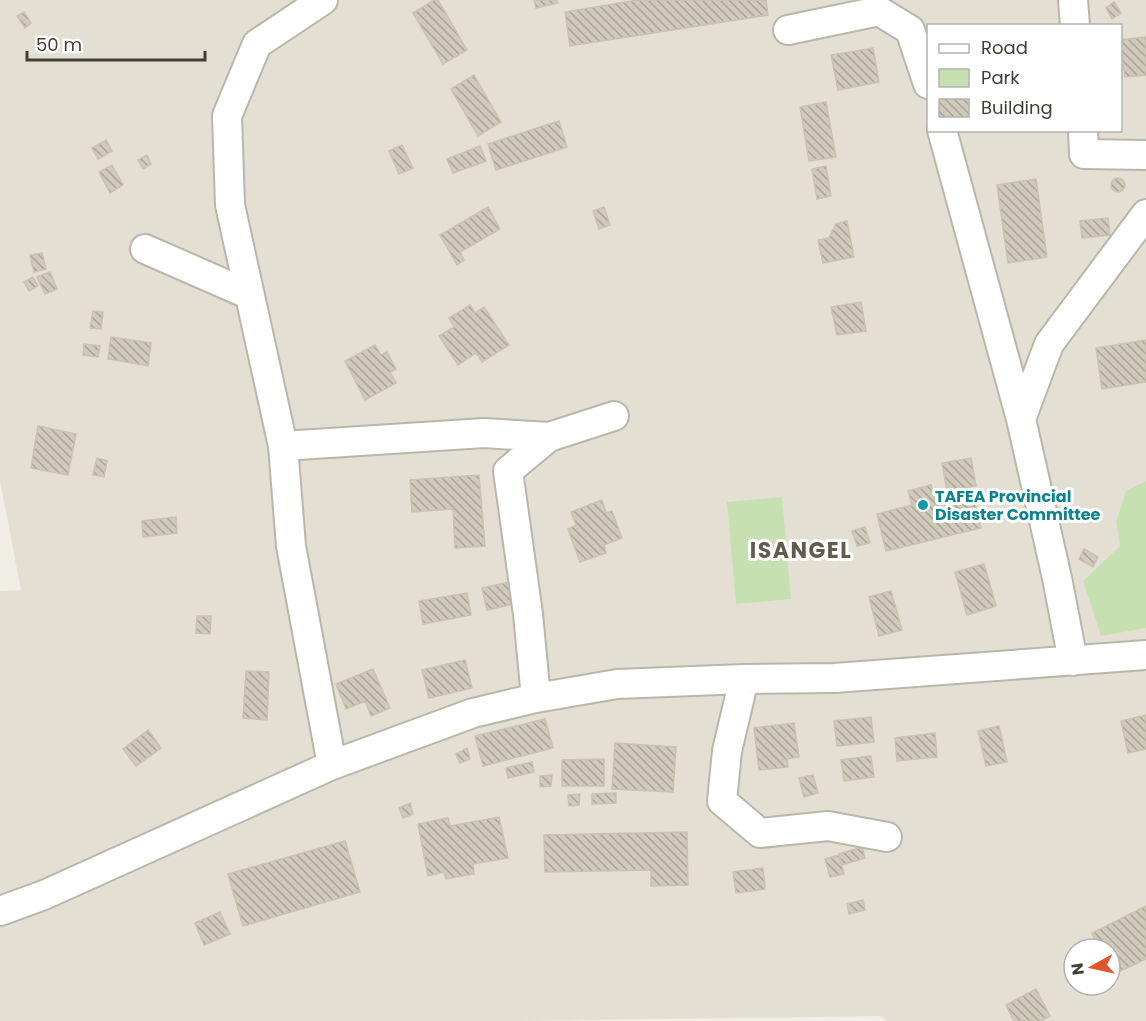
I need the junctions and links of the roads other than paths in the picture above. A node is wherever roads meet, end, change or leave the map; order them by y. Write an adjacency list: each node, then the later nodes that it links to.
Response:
1 (323, 0): 11 (street)
2 (1073, 0): 3 (street)
3 (1075, 24)
4 (788, 30): 5 (street)
5 (927, 81)
6 (943, 132): 13 (street)
7 (1083, 132): 8 (street)
8 (1146, 155)
9 (1146, 214): 13 (street)
10 (145, 249): 11 (street)
11 (250, 295): 15 (street)
12 (614, 416): 14 (street)
13 (1021, 419): 17 (street)
14 (549, 437): 15 (street); 19 (street)
15 (284, 446): 20 (street)
16 (1146, 655): 17 (street)
17 (1073, 661): 18 (street)
18 (744, 679): 19 (street); 21 (street)
19 (536, 698): 20 (street)
20 (332, 765): 22 (street)
21 (887, 837)
22 (0, 911)

